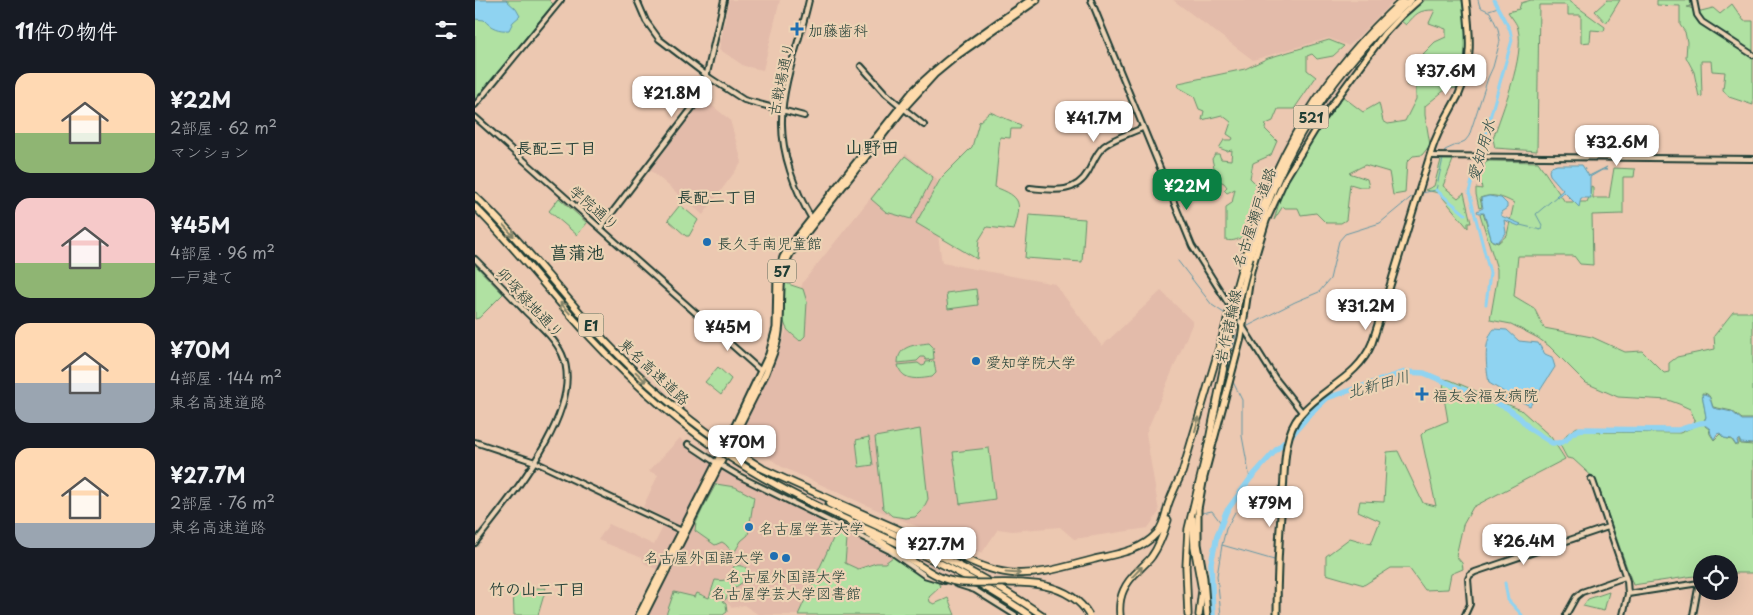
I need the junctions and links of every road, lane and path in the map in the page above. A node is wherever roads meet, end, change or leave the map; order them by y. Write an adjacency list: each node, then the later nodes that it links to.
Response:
1 (561, 0): 16 (street)
2 (637, 0): 15 (street)
3 (724, 0): 15 (street)
4 (809, 0): 18 (street, 古戦場通り)
5 (1030, 0): 17 (main road, 57)
6 (1037, 0): 17 (main road, 57)
7 (1091, 0): 22 (street)
8 (1403, 0): 30 (highway, 名古屋瀬戸道路 / 521)
9 (1411, 0): 30 (highway, 名古屋瀬戸道路 / 521)
10 (1419, 0): 32 (main road, 岩作諸輪線)
11 (1466, 0): 23 (main road)
12 (1694, 0): 13 (street)
13 (1753, 55)
14 (861, 66): 17 (street)
15 (707, 75): 18 (street); 29 (street)
16 (475, 105)
17 (903, 107): 21 (street); 28 (main road, 57); 33 (main road, 57)
18 (782, 110): 19 (street); 28 (street, 古戦場通り)
19 (804, 116)
20 (475, 117): 29 (street, 学院通り)
21 (924, 125)
22 (1142, 128): 25 (street); 32 (street)
23 (1430, 156): 24 (street); 34 (main road)
24 (1753, 159)
25 (1030, 188)
26 (475, 196): 39 (highway, 東名高速道路 / E1, one-way to 39, bridge)
27 (475, 207): 43 (highway, 東名高速道路 / E1, one-way to 27, bridge)
28 (812, 219): 33 (main road, 57)
29 (601, 227): 33 (street, 学院通り)
30 (1247, 256): 40 (highway, 名古屋瀬戸道路 / 521, one-way to 30, bridge); 42 (highway, 名古屋瀬戸道路 / 521, bridge)
31 (475, 259): 37 (street, 卯塚緑地通り)
32 (1243, 327): 34 (street); 58 (main road, 岩作諸輪線)
33 (764, 372): 38 (main road, 57)
34 (1303, 412): 59 (main road)
35 (475, 442): 37 (street)
36 (688, 444): 38 (street)
37 (535, 462): 45 (street); 46 (street, 卯塚緑地通り)
38 (718, 464): 45 (main road, 57); 50 (main road, 57); 51 (street)
39 (759, 467): 40 (highway, one-way to 40); 53 (highway, 東名高速道路 / E1)
40 (1183, 470): 55 (highway, one-way to 40)
41 (1591, 479): 44 (street)
42 (1199, 482): 56 (highway); 57 (highway)
43 (786, 491): 52 (highway, 東名高速道路 / E1); 54 (highway, bridge)
44 (1608, 527): 47 (street); 60 (street)
45 (682, 531): 49 (main road, 57)
46 (475, 543)
47 (1625, 577): 48 (street); 61 (street)
48 (1628, 594): 62 (street); 63 (street)
49 (639, 615)
50 (644, 615)
51 (1015, 615)
52 (1029, 615)
53 (1042, 615)
54 (1089, 615)
55 (1120, 615)
56 (1188, 615)
57 (1199, 615)
58 (1207, 615)
59 (1277, 615)
60 (1465, 615)
61 (1566, 615)
62 (1623, 615)
63 (1693, 615)

